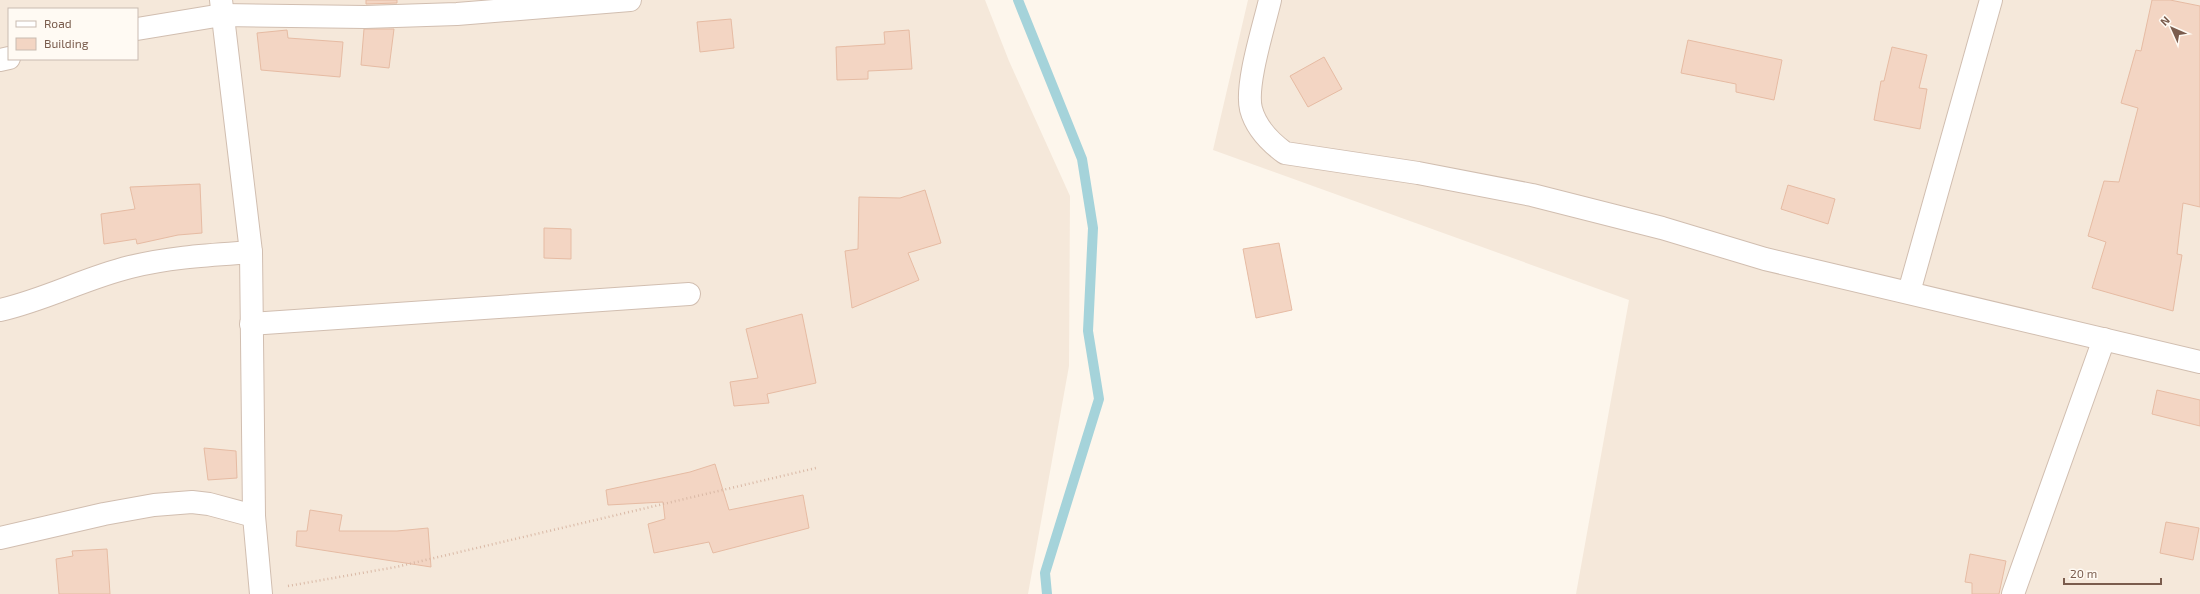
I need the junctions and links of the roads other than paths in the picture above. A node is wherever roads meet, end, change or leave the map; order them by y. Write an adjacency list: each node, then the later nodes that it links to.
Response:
1 (630, 0): 4 (street)
2 (1270, 0): 7 (street)
3 (1991, 0): 7 (street)
4 (221, 7): 5 (street); 6 (street)
5 (138, 29)
6 (251, 252): 9 (street); 10 (street)
7 (1909, 292): 11 (street)
8 (689, 294): 10 (street)
9 (0, 310)
10 (251, 324): 13 (street)
11 (2104, 339): 12 (street); 16 (street)
12 (2200, 362)
13 (254, 516): 14 (street); 15 (street)
14 (0, 538)
15 (262, 592)
16 (2013, 594)

